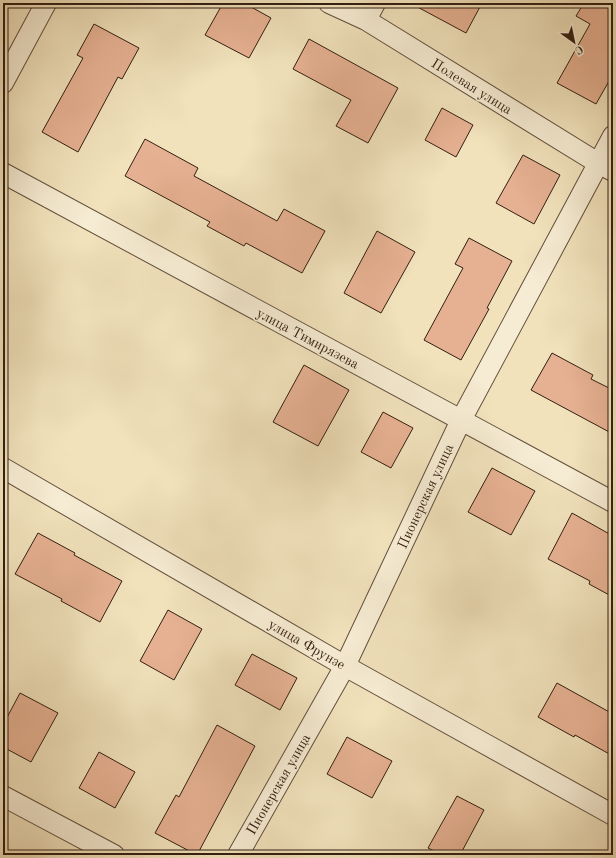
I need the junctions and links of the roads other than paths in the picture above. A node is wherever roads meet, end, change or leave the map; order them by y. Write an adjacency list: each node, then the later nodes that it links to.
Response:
1 (46, 3): 4 (street)
2 (329, 3): 3 (street, Полевая улица)
3 (370, 12): 6 (street, Полевая улица)
4 (3, 83)
5 (613, 136): 6 (street, Пионерская улица)
6 (606, 167): 8 (street, Пионерская улица)
7 (3, 172): 8 (street, улица Тимирязева)
8 (461, 420): 10 (street, улица Тимирязева); 11 (street, Пионерская улица)
9 (3, 468): 11 (street, улица Фрунзе)
10 (613, 502)
11 (345, 666): 13 (street, улица Фрунзе); 15 (street, Пионерская улица)
12 (3, 796): 14 (street)
13 (613, 815)
14 (114, 855)
15 (238, 855)

